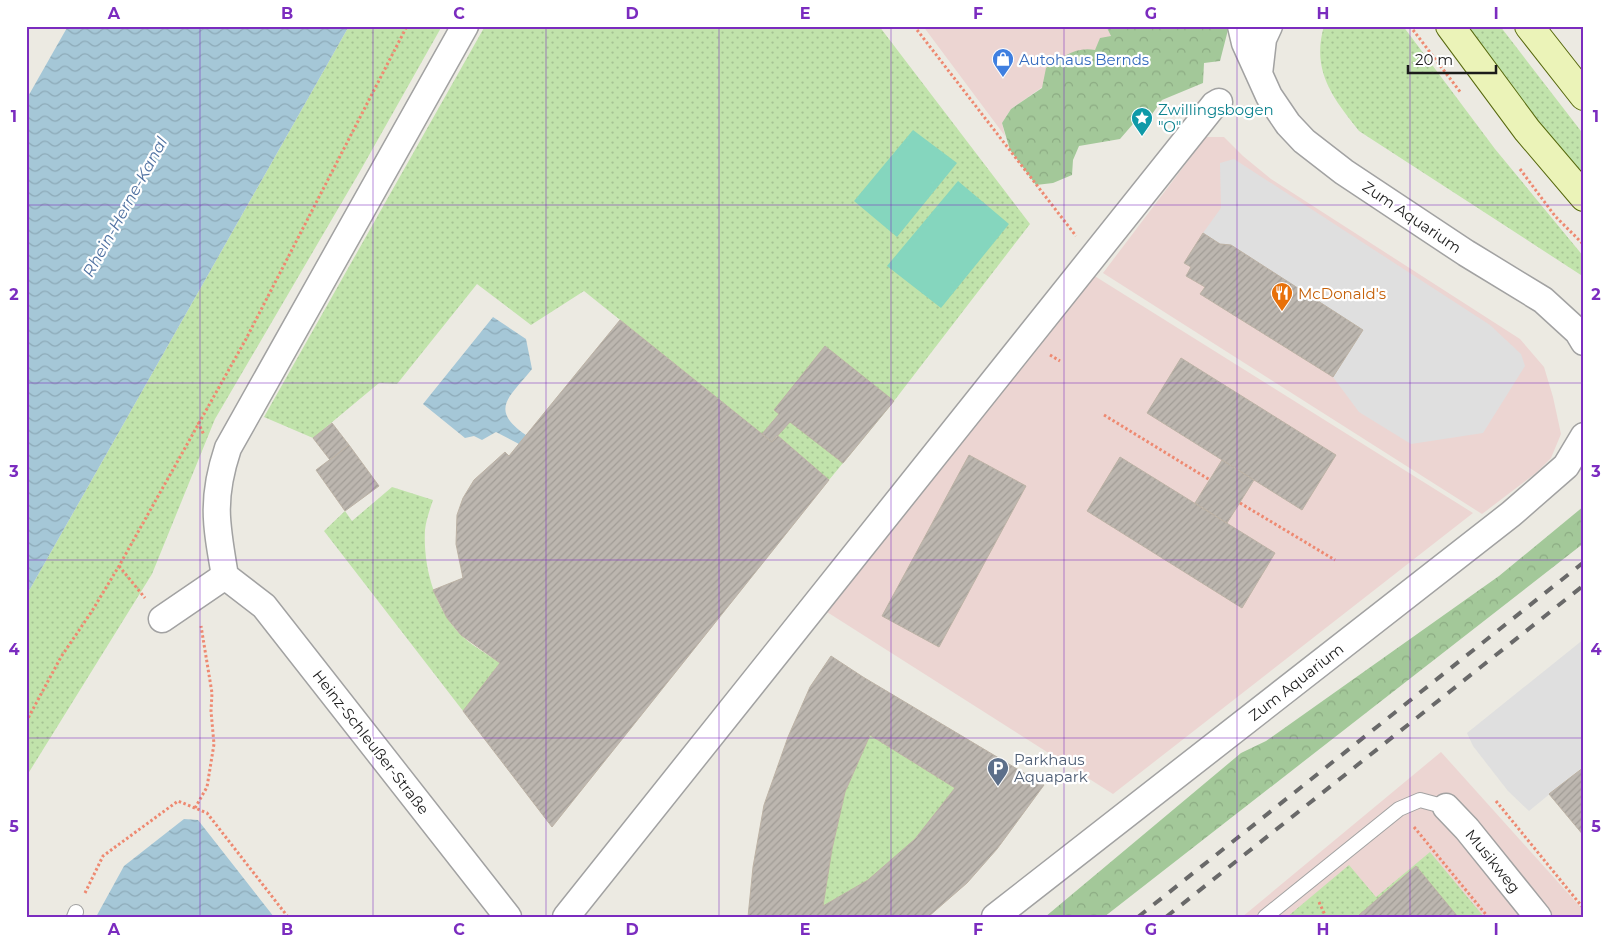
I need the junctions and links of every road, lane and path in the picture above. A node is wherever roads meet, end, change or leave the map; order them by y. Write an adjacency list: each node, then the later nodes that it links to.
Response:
1 (29, 26): 9 (path)
2 (407, 26): 21 (path)
3 (465, 26): 22 (street)
4 (914, 26): 14 (path)
5 (1241, 26): 10 (street, Zum Aquarium)
6 (1270, 26): 10 (street)
7 (1450, 26): 13 (main road)
8 (1529, 26): 11 (main road)
9 (26, 32)
10 (1259, 74): 15 (street, Zum Aquarium)
11 (1584, 96)
12 (1219, 102): 14 (street)
13 (1584, 197)
14 (1092, 256): 34 (street)
15 (1584, 342)
16 (1104, 415): 18 (path)
17 (1584, 436): 35 (street, Zum Aquarium)
18 (1210, 480)
19 (1240, 503): 20 (path)
20 (1335, 560)
21 (119, 566): 24 (path); 25 (path)
22 (225, 576): 23 (street); 33 (street, Heinz-Schleußer-Straße)
23 (197, 595): 24 (street); 28 (path)
24 (162, 619)
25 (26, 722)
26 (1496, 801): 30 (path)
27 (1446, 807): 29 (lane); 38 (street, Musikweg)
28 (196, 808): 31 (path); 32 (path)
29 (1399, 809): 36 (lane); 37 (path)
30 (1584, 909)
31 (75, 914)
32 (288, 917)
33 (508, 917)
34 (566, 917)
35 (995, 917)
36 (1265, 917)
37 (1488, 917)
38 (1538, 917)

